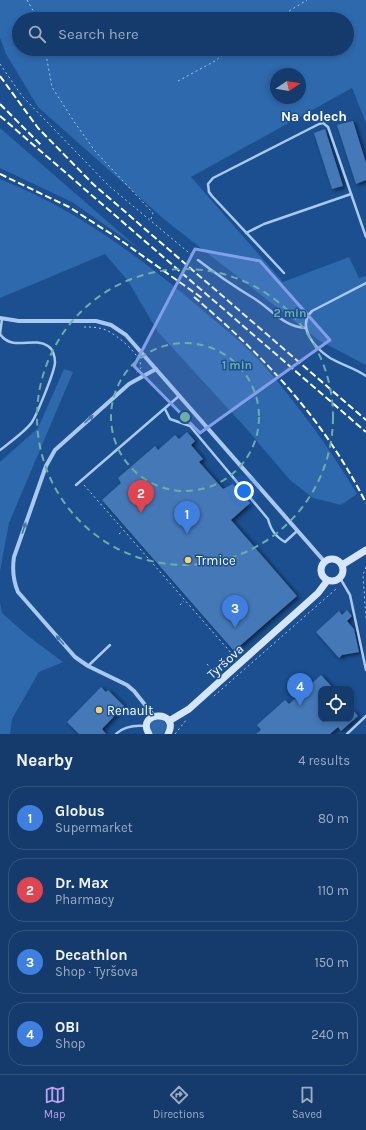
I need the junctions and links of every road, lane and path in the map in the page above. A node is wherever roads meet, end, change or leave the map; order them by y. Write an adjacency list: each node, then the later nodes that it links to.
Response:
1 (27, 0): 3 (path)
2 (307, 0): 4 (path)
3 (34, 12)
4 (288, 12)
5 (46, 56): 10 (path)
6 (222, 56): 8 (path)
7 (0, 64): 10 (path)
8 (178, 82)
9 (351, 194): 11 (lane); 11 (lane); 12 (lane)
10 (150, 220): 13 (path)
11 (246, 232): 14 (lane)
12 (366, 237)
13 (198, 260): 18 (lane)
14 (284, 273)
15 (366, 283): 18 (lane)
16 (1, 318): 19 (street); 24 (lane)
17 (80, 327): 20 (path)
18 (305, 328): 21 (lane)
19 (156, 369): 22 (street); 45 (street, one-way to 19)
20 (136, 373)
21 (366, 376)
22 (179, 396): 23 (lane); 28 (street)
23 (164, 409): 25 (lane); 28 (lane)
24 (0, 450)
25 (81, 481): 26 (lane); 27 (path)
26 (76, 485)
27 (124, 530): 29 (path); 39 (path)
28 (298, 531): 31 (street)
29 (119, 534)
30 (366, 550): 32 (main road)
31 (324, 561): 32 (main road); 37 (main road)
32 (342, 565): 34 (main road)
33 (366, 567): 35 (path)
34 (340, 578): 37 (main road); 48 (lane)
35 (363, 579): 36 (path); 41 (path)
36 (366, 580)
37 (327, 581): 54 (main road, Tyršova)
38 (336, 590): 50 (path)
39 (185, 601): 40 (path); 46 (path)
40 (180, 605)
41 (366, 618)
42 (110, 645): 45 (lane)
43 (237, 655): 47 (path)
44 (207, 664): 46 (path)
45 (88, 666): 51 (street)
46 (217, 666): 47 (path)
47 (220, 669): 49 (path)
48 (366, 670)
49 (218, 676)
50 (213, 697)
51 (154, 716): 54 (main road); 55 (main road)
52 (366, 716): 60 (lane)
53 (188, 717): 59 (path)
54 (169, 721): 58 (main road)
55 (146, 726): 56 (lane); 57 (main road)
56 (116, 734)
57 (149, 734)
58 (168, 734)
59 (175, 734)
60 (347, 734)

